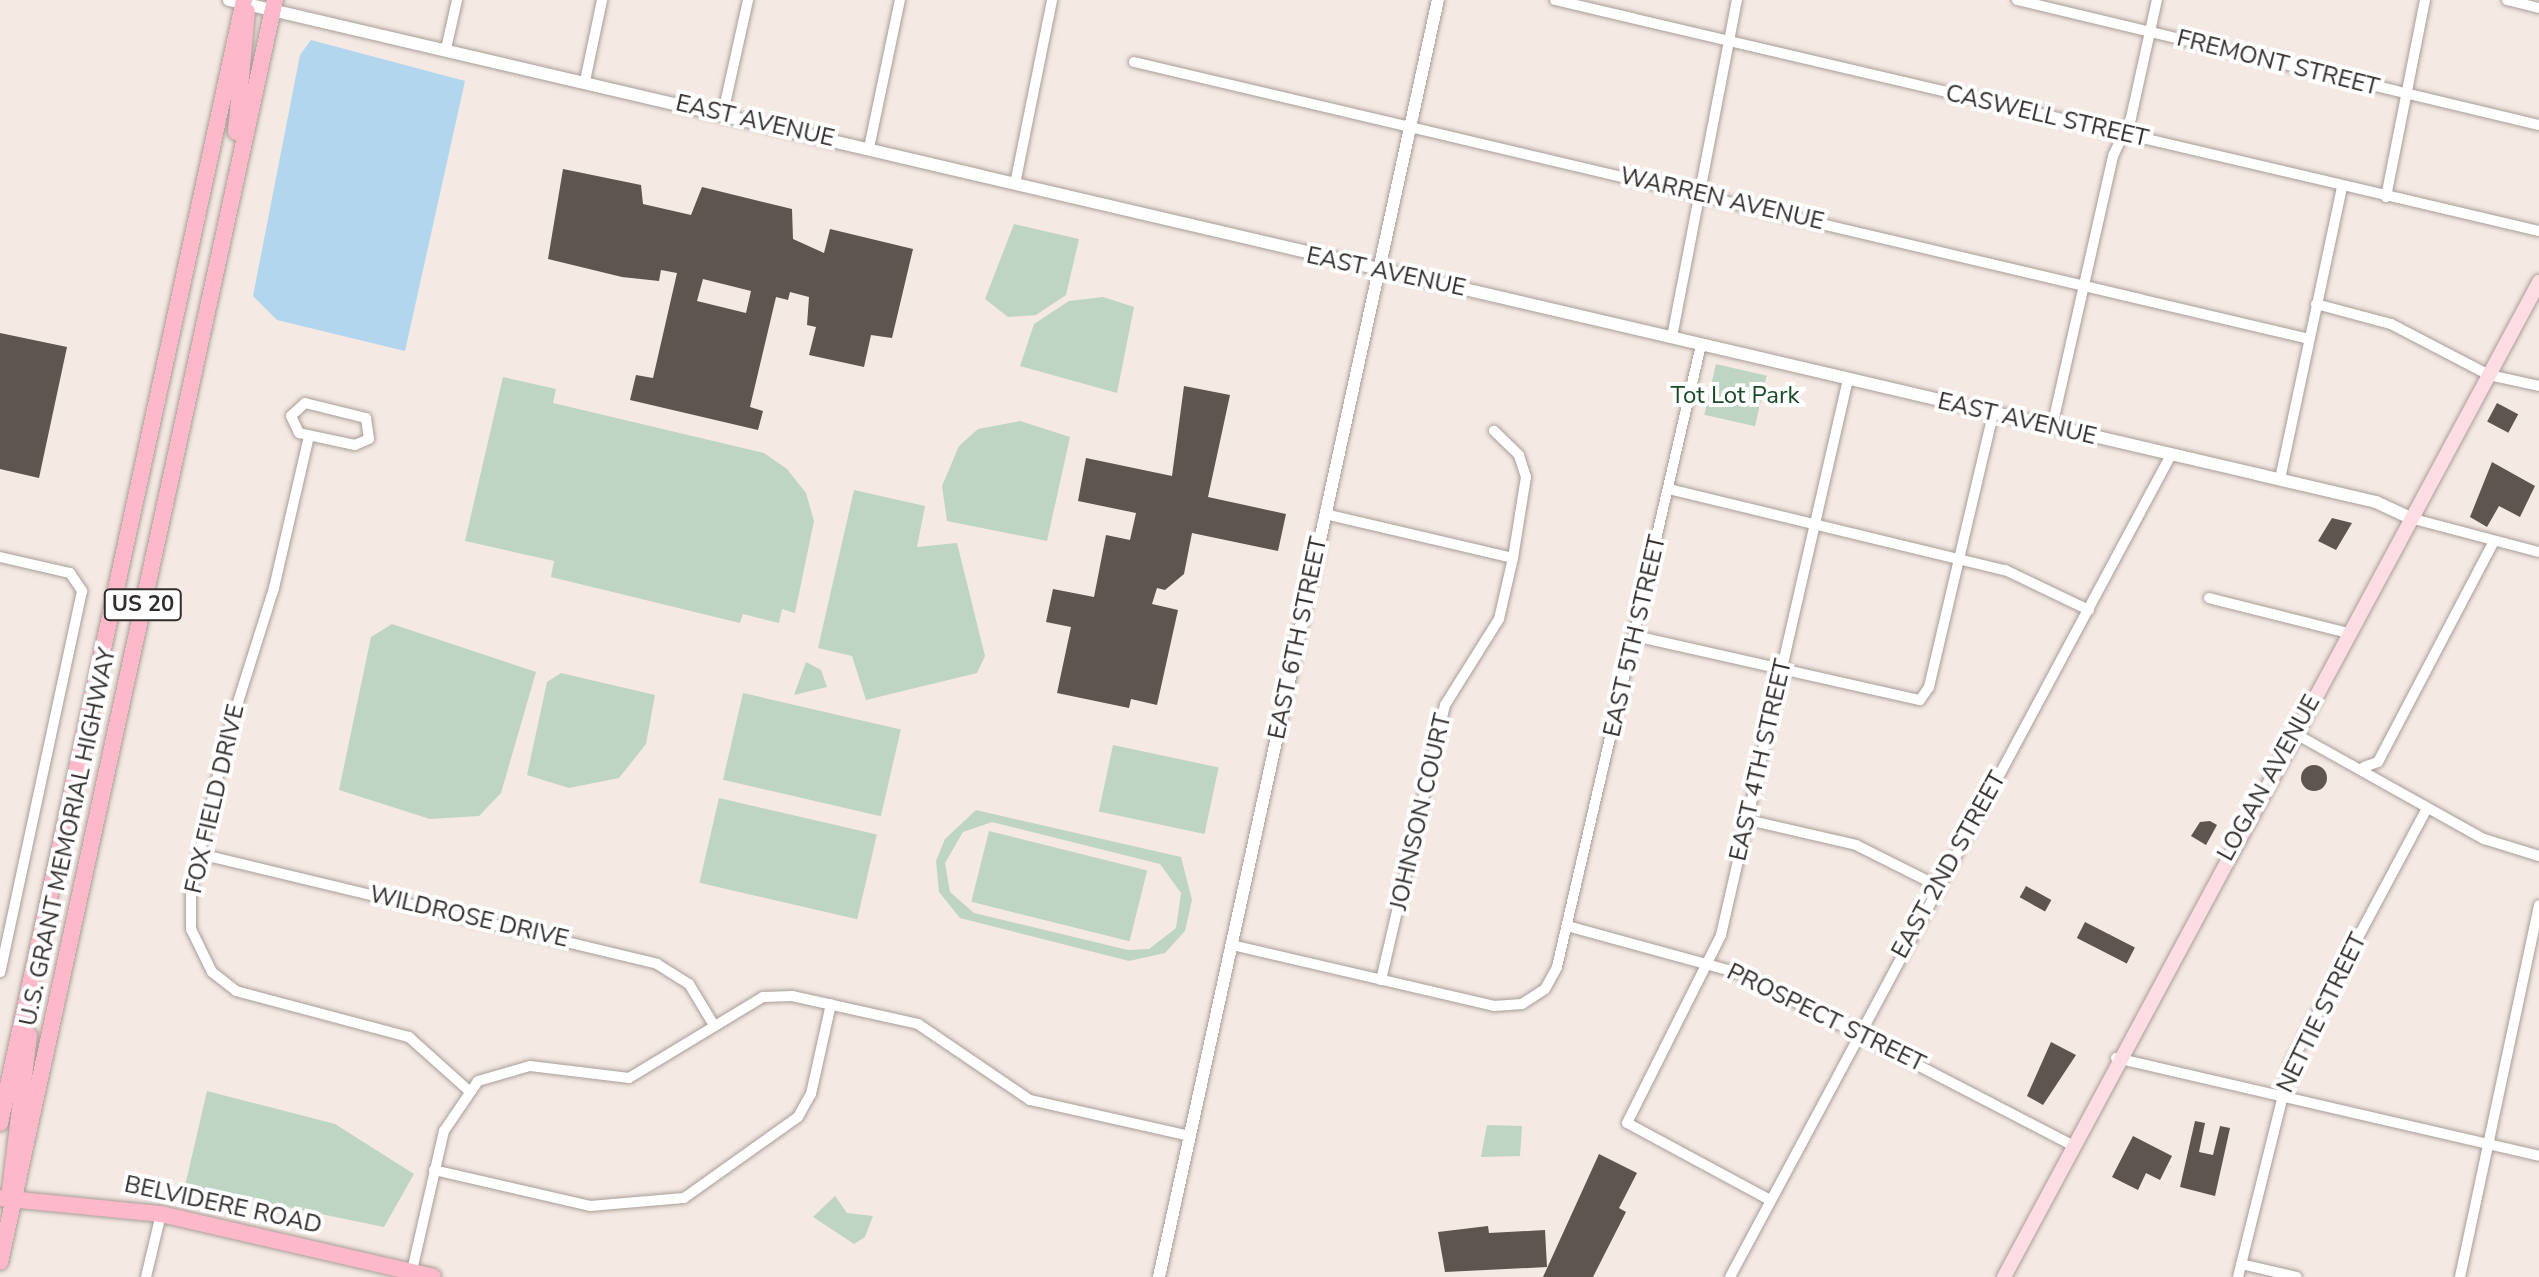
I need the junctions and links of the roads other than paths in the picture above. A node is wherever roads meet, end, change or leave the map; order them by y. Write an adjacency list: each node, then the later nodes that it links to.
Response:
1 (457, 0): 18 (street)
2 (602, 0): 20 (street)
3 (748, 0): 22 (street)
4 (900, 0): 26 (street)
5 (1052, 0): 27 (street)
6 (1438, 0): 23 (street, EAST 6TH STREET)
7 (1555, 0): 17 (street, CASWELL STREET)
8 (1737, 0): 17 (street)
9 (2017, 0): 16 (street, FREMONT STREET)
10 (2157, 0): 16 (street)
11 (2425, 0): 21 (street)
12 (2507, 0): 15 (street)
13 (239, 1): 14 (street, EAST AVENUE); 29 (main road); 73 (main road, U.S. GRANT MEMORIAL HIGHWAY / US 20)
14 (271, 3): 18 (street, EAST AVENUE); 29 (main road, U.S. GRANT MEMORIAL HIGHWAY / US 20)
15 (2539, 8)
16 (2150, 32): 21 (street, FREMONT STREET); 25 (street)
17 (1732, 40): 25 (street, CASWELL STREET); 30 (street)
18 (446, 49): 20 (street, EAST AVENUE)
19 (1134, 62): 23 (street, WARREN AVENUE)
20 (585, 81): 22 (street, EAST AVENUE)
21 (2406, 93): 24 (street, FREMONT STREET); 31 (street)
22 (723, 113): 26 (street, EAST AVENUE)
23 (1411, 125): 30 (street, WARREN AVENUE); 33 (street, EAST 6TH STREET)
24 (2539, 125)
25 (2123, 134): 28 (street, CASWELL STREET); 35 (street)
26 (869, 148): 27 (street, EAST AVENUE)
27 (1015, 184): 33 (street, EAST AVENUE)
28 (2342, 187): 31 (street, CASWELL STREET); 36 (street)
29 (233, 193): 89 (main road, U.S. GRANT MEMORIAL HIGHWAY / US 20)
30 (1702, 194): 35 (street, WARREN AVENUE); 37 (street)
31 (2386, 197): 32 (street, CASWELL STREET)
32 (2539, 231)
33 (1376, 271): 37 (street, EAST AVENUE); 50 (street, EAST 6TH STREET)
34 (2539, 282): 40 (main road, LOGAN AVENUE)
35 (2087, 287): 38 (street, WARREN AVENUE); 44 (street)
36 (2316, 304): 38 (street); 40 (street)
37 (1672, 337): 39 (street, EAST AVENUE)
38 (2309, 339): 48 (street)
39 (1701, 345): 41 (street, EAST AVENUE); 49 (street, EAST 5TH STREET)
40 (2489, 375): 42 (street); 51 (main road, LOGAN AVENUE)
41 (1848, 379): 43 (street, EAST AVENUE); 52 (street, EAST 4TH STREET)
42 (2539, 386)
43 (1993, 414): 44 (street, EAST AVENUE); 57 (street)
44 (2052, 427): 47 (street, EAST AVENUE)
45 (1494, 431): 56 (street, JOHNSON COURT)
46 (309, 436): 46 (street); 67 (street, FOX FIELD DRIVE)
47 (2171, 455): 48 (street, EAST AVENUE); 59 (street, EAST 2ND STREET)
48 (2280, 479): 51 (street, EAST AVENUE)
49 (1669, 489): 52 (street); 61 (street, EAST 5TH STREET)
50 (1325, 514): 56 (street); 72 (street, EAST 6TH STREET)
51 (2410, 518): 53 (street, EAST AVENUE); 60 (main road, LOGAN AVENUE)
52 (1815, 526): 57 (street); 62 (street, EAST 4TH STREET)
53 (2493, 543): 54 (street, EAST AVENUE); 64 (street)
54 (2539, 552)
55 (0, 557): 75 (street)
56 (1513, 558): 76 (street, JOHNSON COURT)
57 (1958, 559): 59 (street); 62 (street)
58 (2209, 598): 60 (street)
59 (2089, 610): 69 (street, EAST 2ND STREET)
60 (2348, 633): 63 (main road, LOGAN AVENUE)
61 (1635, 636): 62 (street); 71 (street, EAST 5TH STREET)
62 (1781, 671): 66 (street, EAST 4TH STREET)
63 (2294, 733): 64 (street); 80 (main road, LOGAN AVENUE)
64 (2364, 767): 65 (street)
65 (2427, 808): 68 (street); 82 (street, NETTIE STREET)
66 (1748, 820): 69 (street); 74 (street, EAST 4TH STREET)
67 (200, 854): 78 (street, WILDROSE DRIVE); 81 (street, FOX FIELD DRIVE)
68 (2539, 856)
69 (1938, 886): 79 (street, EAST 2ND STREET)
70 (2539, 905): 85 (street)
71 (1567, 926): 74 (street, PROSPECT STREET); 76 (street, EAST 5TH STREET)
72 (1232, 945): 76 (street, EAST 5TH STREET); 84 (street, EAST 6TH STREET)
73 (39, 947): 83 (main road, U.S. GRANT MEMORIAL HIGHWAY / US 20); 89 (main road)
74 (1711, 963): 79 (street, PROSPECT STREET); 90 (street, EAST 4TH STREET)
75 (0, 972)
76 (1381, 980)
77 (831, 1004): 78 (street); 84 (street); 88 (street)
78 (712, 1022): 81 (street)
79 (1858, 1030): 86 (street, PROSPECT STREET); 90 (street, EAST 2ND STREET)
80 (2116, 1058): 82 (street); 86 (main road, LOGAN AVENUE)
81 (468, 1090): 88 (street)
82 (2278, 1097): 85 (street); 93 (street, NETTIE STREET)
83 (0, 1123)
84 (1190, 1136): 97 (street, EAST 6TH STREET)
85 (2488, 1144): 87 (street); 102 (street)
86 (2072, 1145): 99 (main road, LOGAN AVENUE)
87 (2539, 1156)
88 (434, 1170): 94 (street)
89 (7, 1198): 91 (main road, BELVIDERE ROAD); 92 (main road, U.S. GRANT MEMORIAL HIGHWAY / US 20)
90 (1770, 1200): 98 (street, EAST 2ND STREET)
91 (161, 1214): 94 (main road, BELVIDERE ROAD); 95 (street)
92 (0, 1262)
93 (2241, 1264): 100 (street, NETTIE STREET); 101 (street)
94 (411, 1274): 96 (main road, BELVIDERE ROAD)
95 (146, 1277)
96 (433, 1277)
97 (1159, 1277)
98 (1730, 1277)
99 (2004, 1277)
100 (2238, 1277)
101 (2297, 1277)
102 (2460, 1277)

